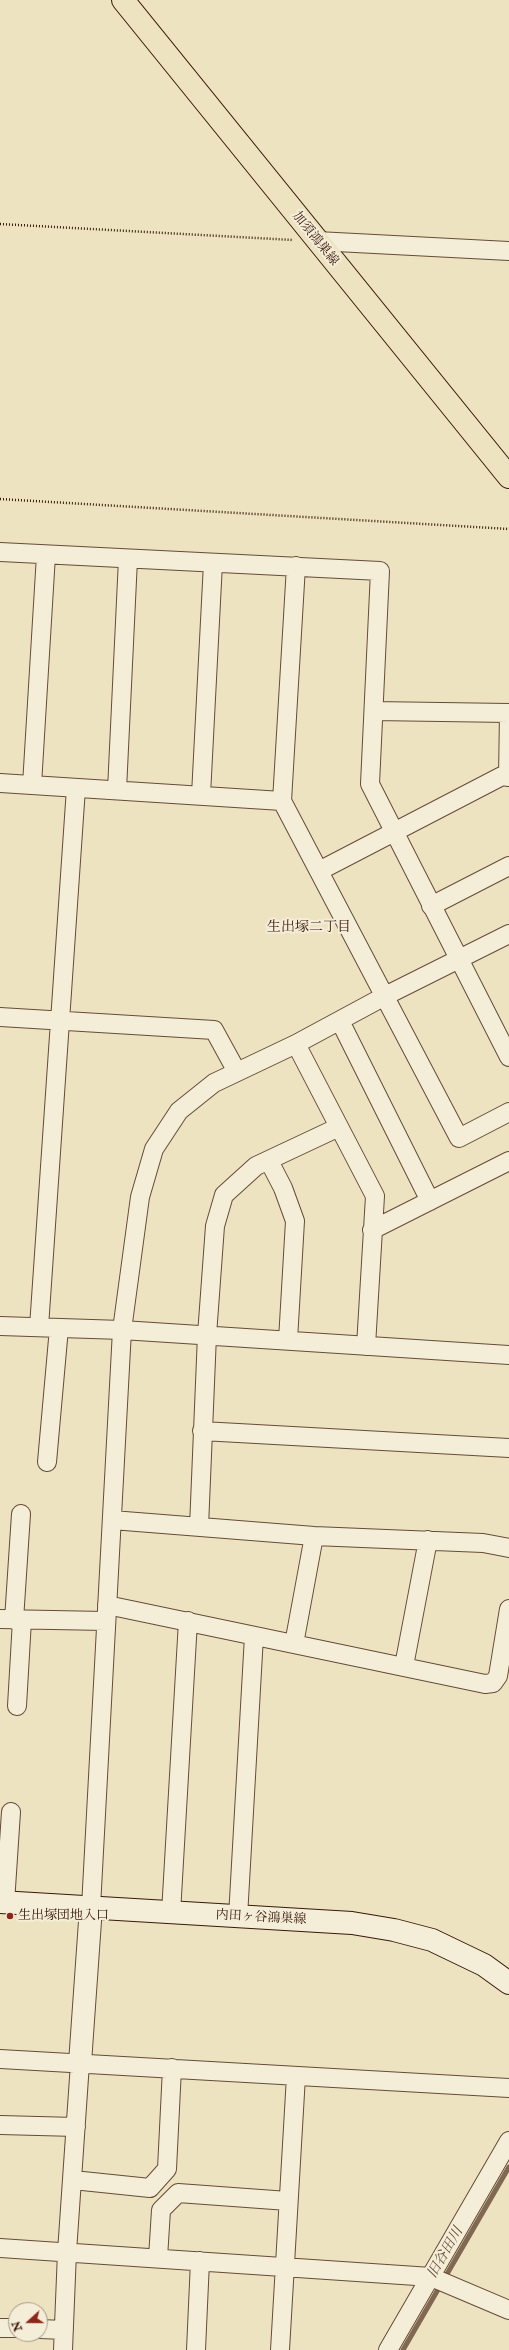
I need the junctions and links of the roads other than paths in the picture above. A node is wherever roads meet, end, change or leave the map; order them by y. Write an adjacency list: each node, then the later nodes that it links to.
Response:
1 (123, 0): 2 (main road, 加須鴻巣線)
2 (317, 241): 3 (street); 4 (main road, 加須鴻巣線)
3 (509, 251)
4 (509, 477)
5 (0, 552): 6 (street)
6 (46, 555): 7 (street); 13 (street)
7 (128, 560): 8 (street); 15 (street)
8 (213, 563): 9 (street); 16 (street)
9 (296, 566): 10 (street); 17 (street)
10 (374, 711): 11 (street); 18 (street)
11 (509, 777): 18 (street)
12 (0, 783): 13 (street)
13 (32, 785): 14 (street)
14 (76, 788): 15 (street); 26 (street)
15 (117, 790): 16 (street)
16 (201, 795): 17 (street)
17 (282, 801): 20 (street)
18 (394, 831): 20 (street); 21 (street)
19 (509, 866): 21 (street)
20 (319, 871): 24 (street)
21 (431, 906): 23 (street)
22 (509, 934): 23 (street)
23 (458, 960): 24 (street); 29 (street)
24 (385, 996): 27 (street); 31 (street)
25 (0, 1017): 26 (street)
26 (60, 1020): 30 (street); 38 (street)
27 (340, 1021): 28 (street); 35 (street)
28 (296, 1044): 30 (street); 32 (street)
29 (509, 1057)
30 (237, 1072): 40 (street)
31 (509, 1112)
32 (339, 1127): 33 (street); 36 (street)
33 (268, 1161): 41 (street); 42 (street)
34 (509, 1161): 35 (street)
35 (430, 1201): 36 (street)
36 (372, 1230): 43 (street)
37 (0, 1326): 38 (street)
38 (39, 1327): 39 (street)
39 (59, 1328): 40 (street); 47 (street)
40 (122, 1330): 41 (street); 49 (street)
41 (207, 1335): 42 (street); 45 (street)
42 (288, 1340): 43 (street)
43 (366, 1346): 44 (street)
44 (509, 1355)
45 (202, 1431): 46 (street); 50 (street)
46 (509, 1448)
47 (47, 1462)
48 (21, 1514): 56 (street)
49 (112, 1520): 50 (street); 55 (street)
50 (198, 1527): 51 (street)
51 (314, 1536): 52 (street); 59 (street)
52 (428, 1540): 53 (street); 60 (street)
53 (509, 1548)
54 (509, 1609): 60 (street)
55 (106, 1613): 56 (street); 57 (street); 64 (street)
56 (12, 1620): 61 (street)
57 (188, 1621): 58 (street); 65 (street)
58 (254, 1636): 59 (street); 66 (street)
59 (294, 1644): 60 (street)
60 (404, 1666)
61 (17, 1706)
62 (11, 1812): 63 (street)
63 (2, 1903): 64 (main road, 内田ヶ谷鴻巣線)
64 (91, 1907): 65 (main road, 内田ヶ谷鴻巣線); 69 (main road)
65 (171, 1913): 66 (main road, 内田ヶ谷鴻巣線)
66 (238, 1917): 67 (main road, 内田ヶ谷鴻巣線)
67 (509, 1983)
68 (0, 2059): 69 (street)
69 (80, 2063): 70 (street); 74 (street)
70 (172, 2068): 71 (street); 76 (street)
71 (296, 2076): 72 (street); 77 (street)
72 (509, 2088)
73 (0, 2125): 74 (street)
74 (76, 2127): 76 (street)
75 (509, 2141): 83 (street)
76 (73, 2180): 79 (street)
77 (288, 2201): 80 (street); 82 (street)
78 (0, 2248): 79 (street)
79 (67, 2252): 80 (street); 86 (street)
80 (158, 2258): 81 (street)
81 (200, 2261): 82 (street); 88 (street)
82 (284, 2267): 83 (street); 89 (street)
83 (431, 2277): 84 (street); 90 (street)
84 (509, 2310)
85 (48, 2329): 86 (street)
86 (64, 2330): 87 (street)
87 (63, 2350)
88 (196, 2350)
89 (280, 2350)
90 (388, 2350)

